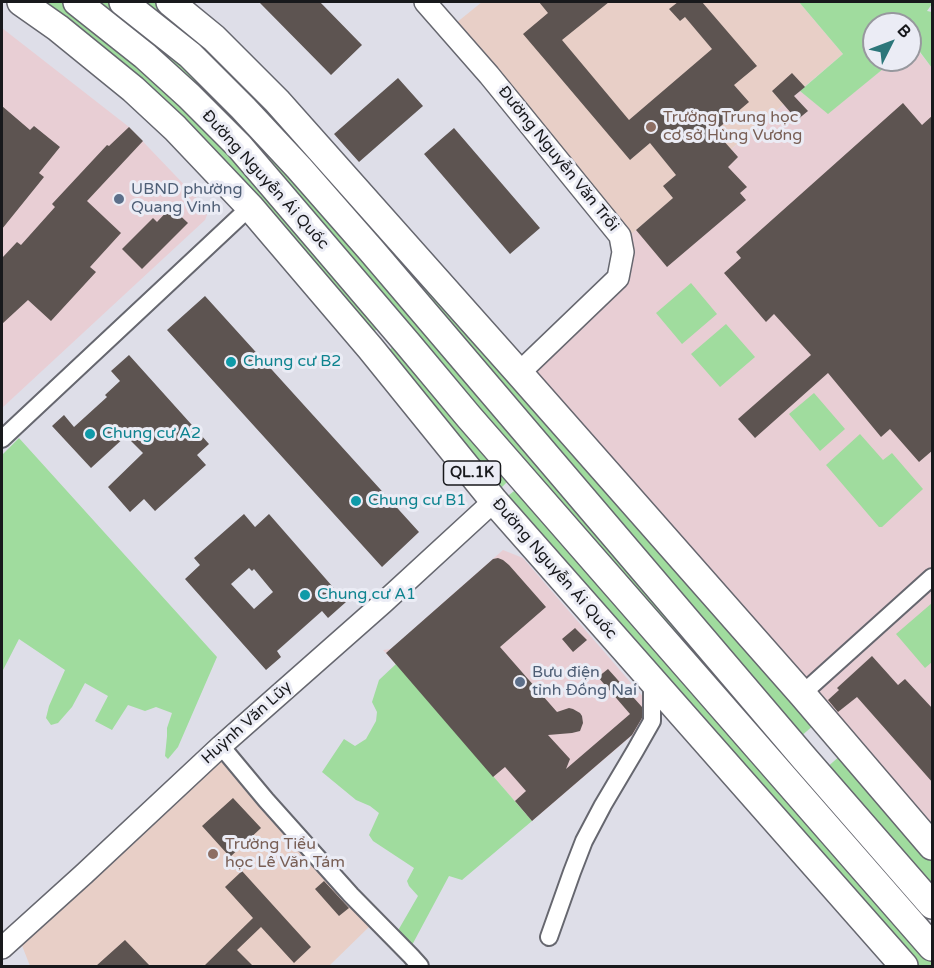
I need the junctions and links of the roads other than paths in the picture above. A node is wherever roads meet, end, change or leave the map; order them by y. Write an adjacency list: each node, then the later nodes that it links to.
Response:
1 (21, 2): 6 (main road, Đường Nguyễn Ái Quốc / QL.1K)
2 (77, 2): 7 (main road, Đường Nguyễn Ái Quốc / QL.1K)
3 (123, 2): 18 (main road, Đường Nguyễn Ái Quốc)
4 (170, 2): 9 (main road)
5 (425, 2): 9 (street, Đường Nguyễn Văn Trỗi)
6 (250, 207): 8 (main road, Đường Nguyễn Ái Quốc / QL.1K); 10 (street)
7 (395, 329): 8 (main road); 11 (main road, Đường Nguyễn Ái Quốc / QL.1K)
8 (371, 350): 12 (main road, Đường Nguyễn Ái Quốc / QL.1K)
9 (519, 373): 15 (main road)
10 (2, 439)
11 (521, 478): 12 (main road); 19 (main road, Đường Nguyễn Ái Quốc / QL.1K)
12 (495, 501): 14 (main road, Đường Nguyễn Ái Quốc / QL.1K); 17 (street, Huỳnh Văn Lũy)
13 (933, 577): 15 (street)
14 (652, 682): 22 (street); 26 (main road, Đường Nguyễn Ái Quốc / QL.1K)
15 (802, 694): 16 (main road)
16 (834, 732): 18 (main road); 20 (main road)
17 (221, 746): 24 (street, Huỳnh Văn Lũy); 25 (street)
18 (804, 758): 19 (main road); 21 (main road, Đường Nguyễn Ái Quốc)
19 (783, 776): 23 (main road, Đường Nguyễn Ái Quốc / QL.1K)
20 (933, 846)
21 (933, 905)
22 (549, 937)
23 (933, 947)
24 (2, 948)
25 (420, 966)
26 (904, 966)

